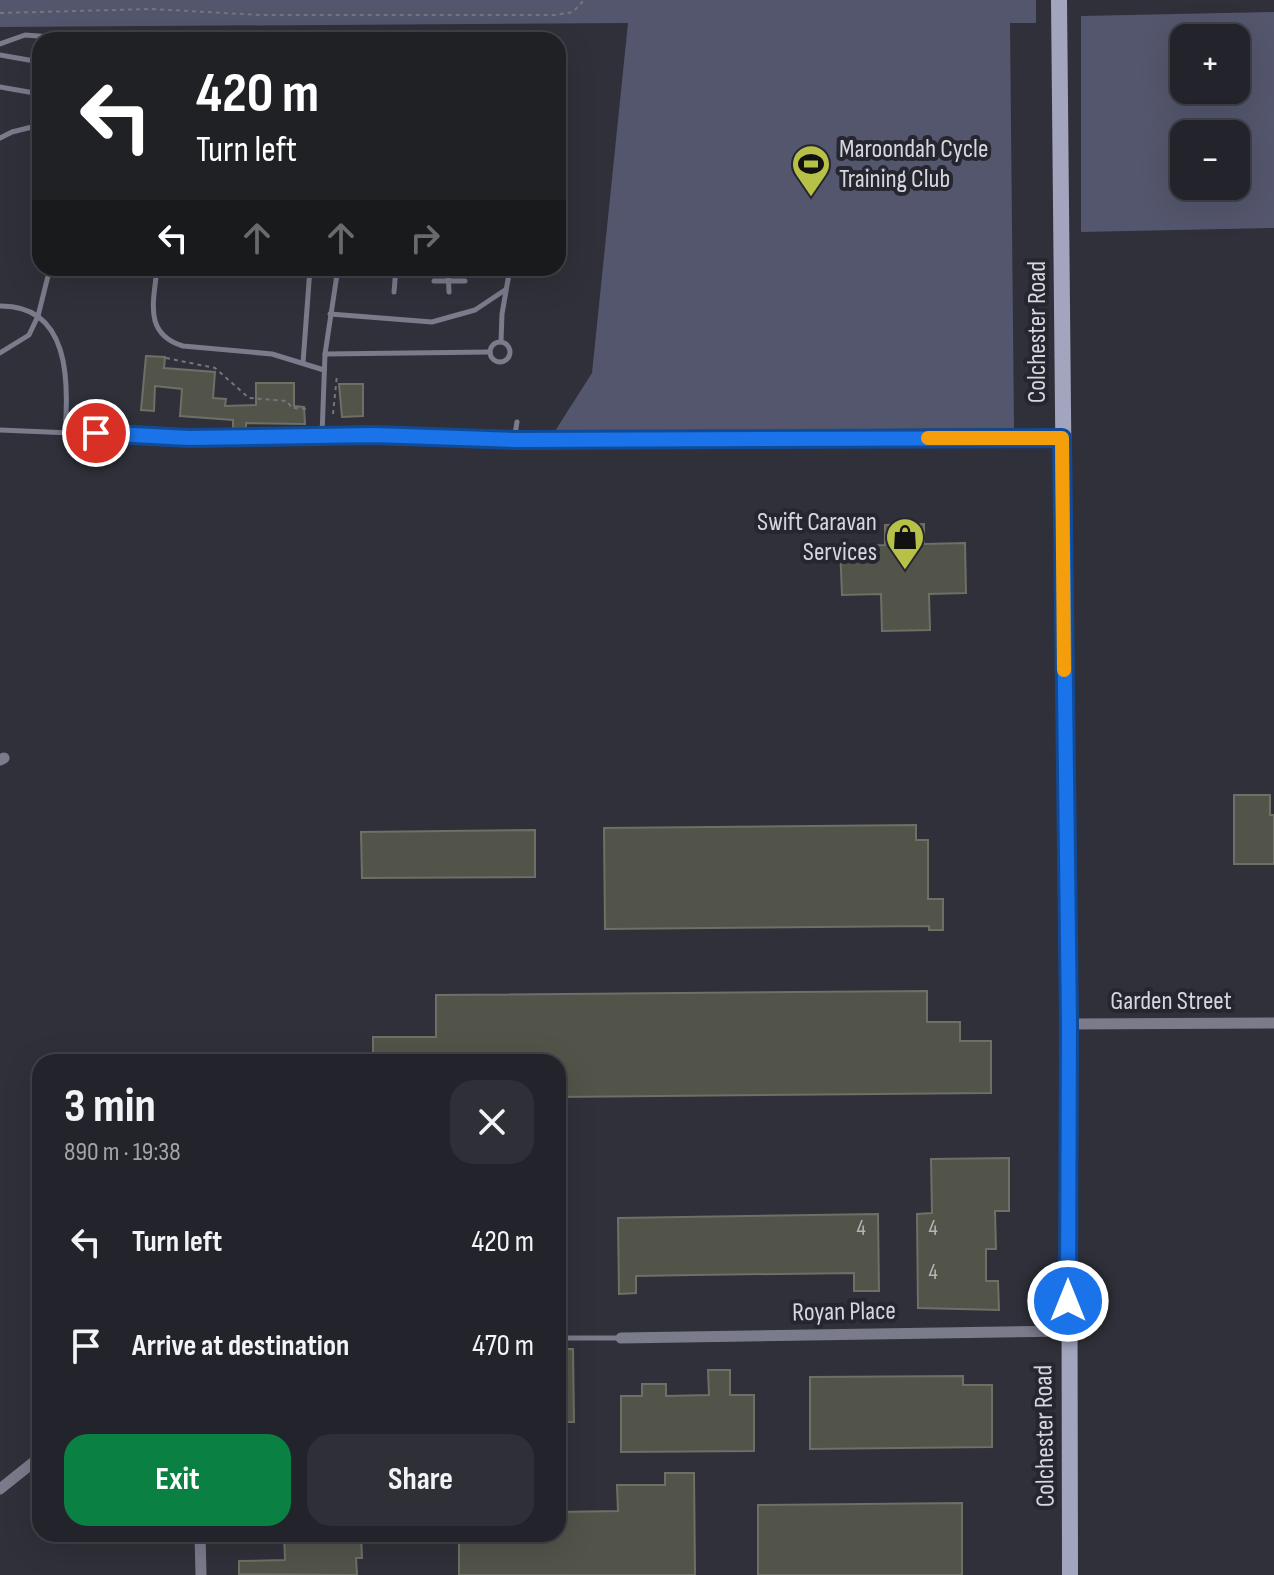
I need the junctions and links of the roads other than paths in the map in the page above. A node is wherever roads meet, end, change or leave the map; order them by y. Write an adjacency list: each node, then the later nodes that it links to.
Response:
1 (1059, 0): 36 (main road, Colchester Road)
2 (32, 36): 3 (lane)
3 (0, 44)
4 (0, 55): 5 (lane)
5 (32, 61)
6 (0, 87): 7 (lane)
7 (32, 93)
8 (32, 127): 9 (lane)
9 (0, 138)
10 (48, 276): 25 (lane)
11 (157, 276): 30 (lane)
12 (309, 276): 30 (lane)
13 (337, 276): 24 (lane)
14 (395, 276): 21 (lane)
15 (449, 276): 17 (lane)
16 (508, 276): 20 (lane)
17 (449, 280): 18 (lane); 19 (lane); 22 (lane)
18 (434, 281)
19 (465, 281)
20 (505, 290): 24 (lane); 26 (lane)
21 (394, 292)
22 (449, 292)
23 (0, 306): 25 (lane)
24 (330, 314): 29 (lane)
25 (38, 316): 28 (lane); 34 (lane)
26 (501, 342): 27 (lane); 27 (lane)
27 (490, 352): 29 (lane)
28 (0, 353)
29 (325, 354): 31 (lane)
30 (303, 363): 31 (lane)
31 (324, 370): 35 (lane)
32 (517, 422): 37 (lane)
33 (0, 430): 34 (lane)
34 (65, 432): 35 (lane)
35 (322, 435): 37 (lane)
36 (1062, 438): 37 (lane); 39 (main road, Colchester Road)
37 (514, 440)
38 (1274, 1023): 39 (street, Garden Street)
39 (1069, 1024): 40 (main road, Colchester Road)
40 (1068, 1331): 42 (street, Royan Place); 47 (main road, Colchester Road)
41 (566, 1338): 42 (lane)
42 (621, 1338)
43 (32, 1463): 44 (street)
44 (0, 1489)
45 (200, 1542): 46 (street)
46 (201, 1575)
47 (1070, 1575)

